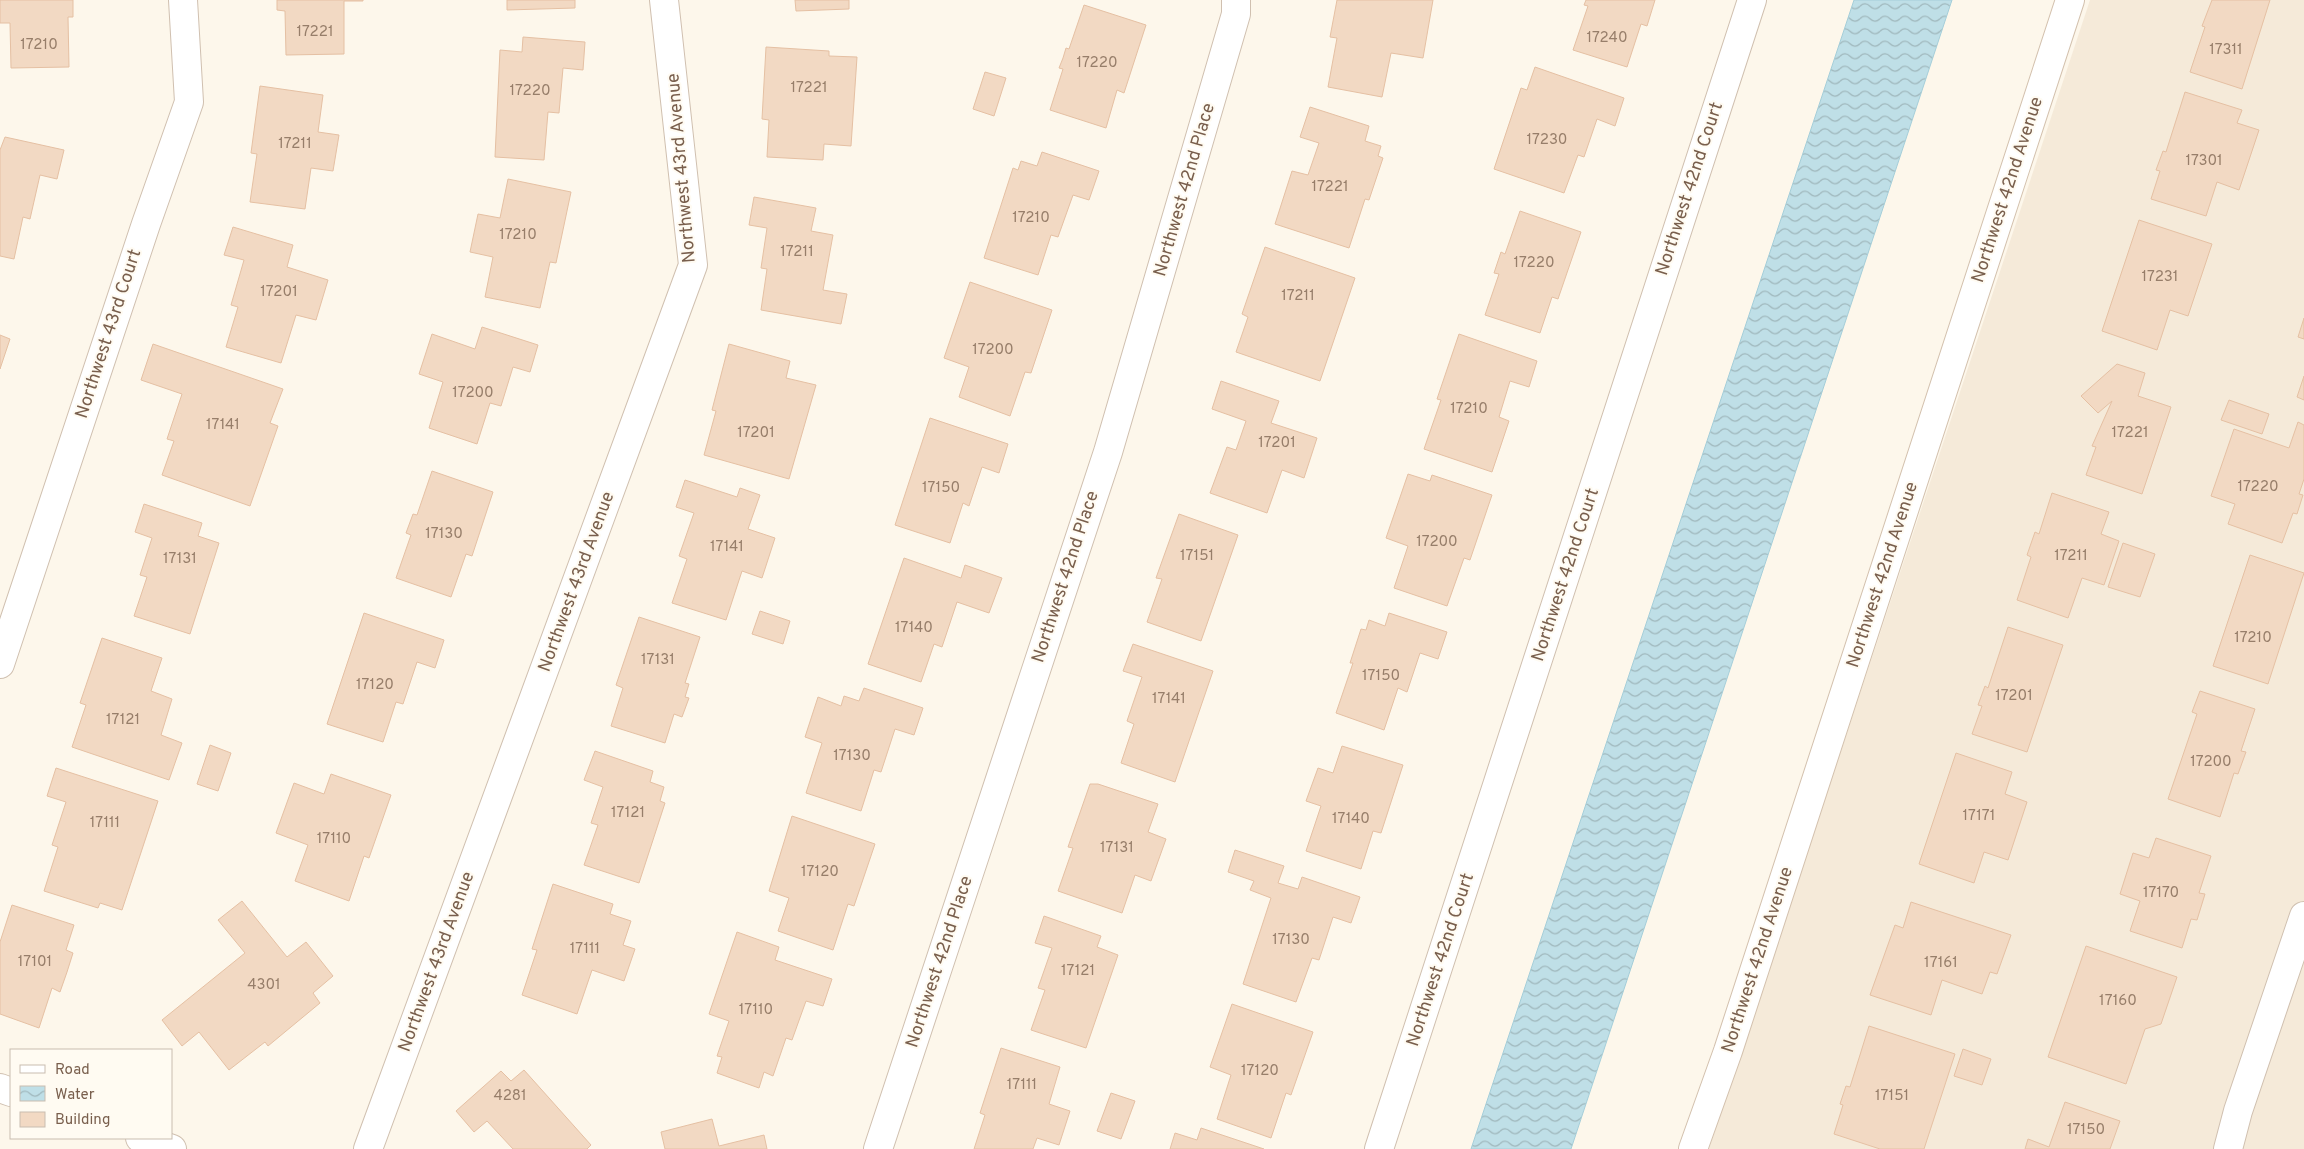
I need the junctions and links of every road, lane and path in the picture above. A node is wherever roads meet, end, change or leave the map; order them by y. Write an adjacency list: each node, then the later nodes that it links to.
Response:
1 (183, 0): 6 (street, Northwest 43rd Court)
2 (664, 0): 10 (street, Northwest 43rd Avenue)
3 (1236, 0): 11 (street, Northwest 42nd Place)
4 (1752, 0): 12 (street, Northwest 42nd Court)
5 (2070, 0): 13 (street, Northwest 42nd Avenue)
6 (0, 664)
7 (2304, 916): 14 (street)
8 (143, 1139): 9 (street)
9 (172, 1149)
10 (368, 1149)
11 (878, 1149)
12 (1379, 1149)
13 (1693, 1149)
14 (2228, 1149)

